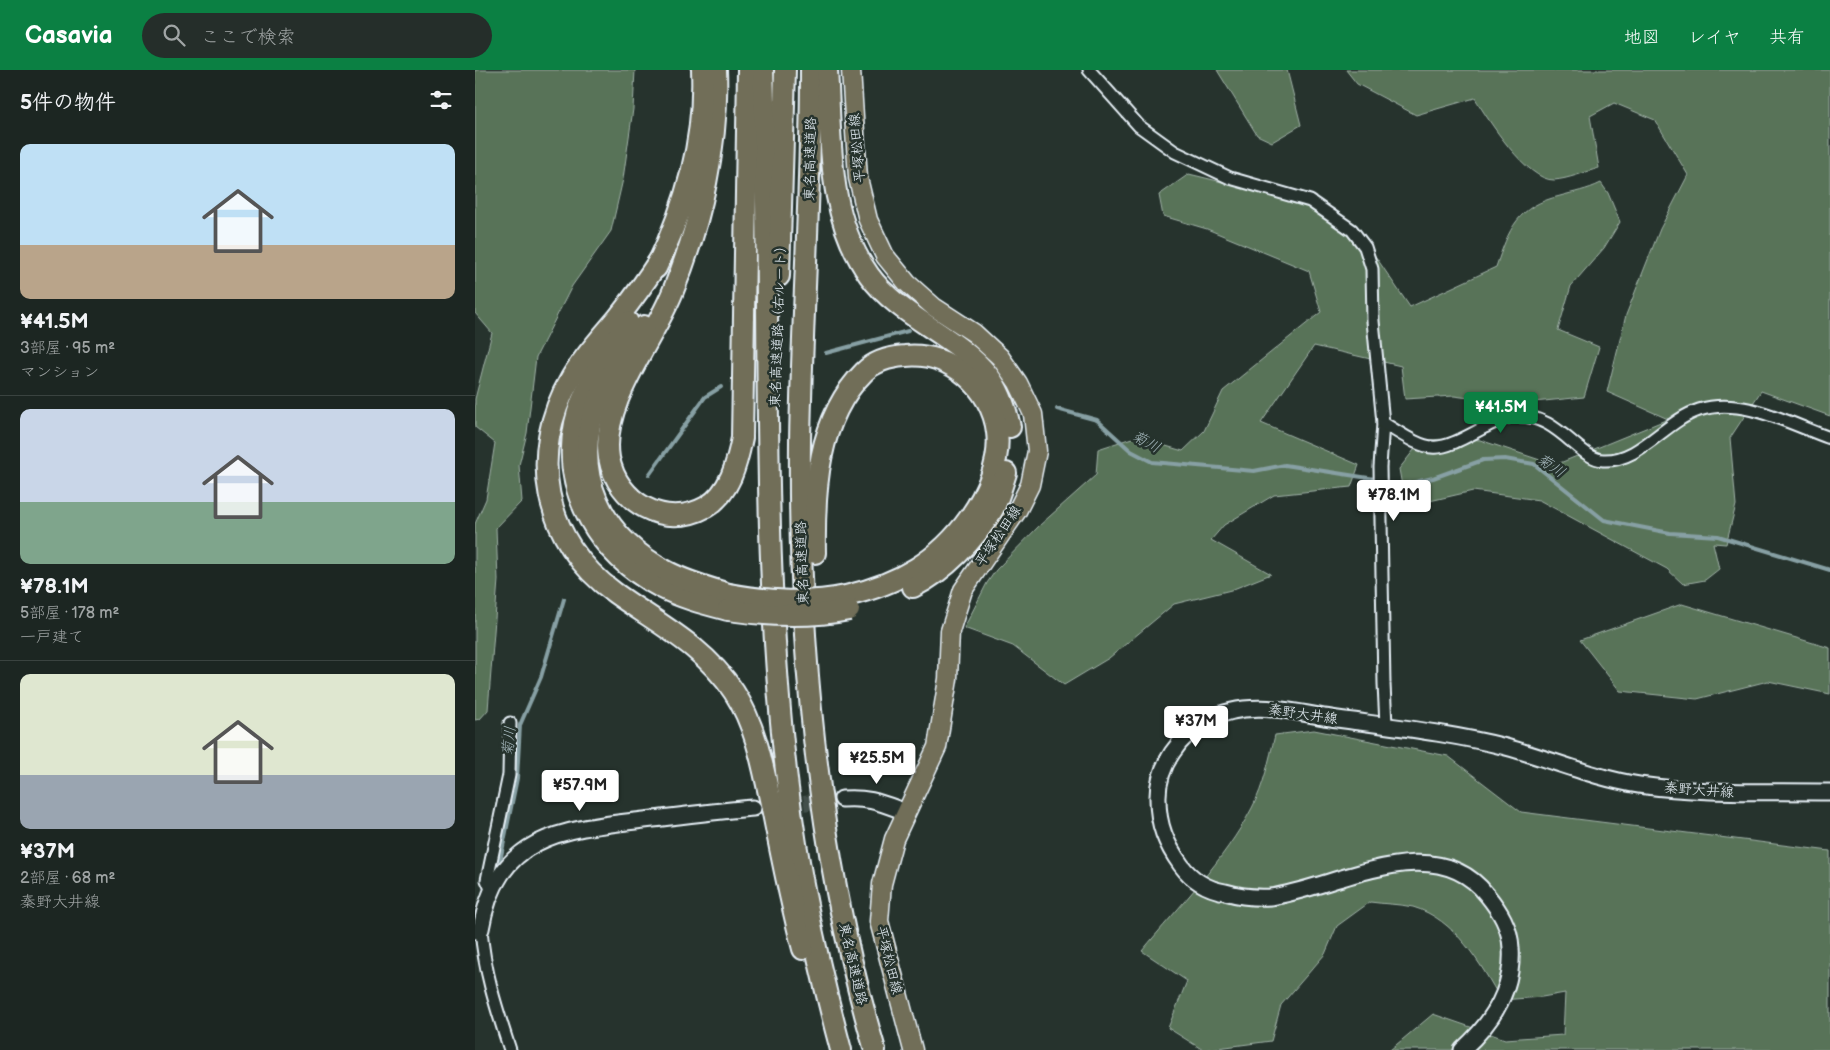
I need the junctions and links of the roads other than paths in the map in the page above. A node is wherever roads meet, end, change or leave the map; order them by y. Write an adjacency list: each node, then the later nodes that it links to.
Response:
1 (702, 70): 11 (highway)
2 (716, 70): 10 (highway)
3 (748, 70): 10 (highway)
4 (763, 70): 14 (highway)
5 (785, 70): 14 (highway, 東名高速道路（右ルート）)
6 (811, 70): 19 (highway, 東名高速道路)
7 (827, 70): 16 (highway)
8 (851, 70): 23 (main road, 平塚松田線)
9 (1089, 70): 12 (street)
10 (693, 228): 15 (highway)
11 (662, 256): 15 (highway); 27 (highway)
12 (1383, 423): 13 (street); 18 (street)
13 (1830, 438)
14 (772, 576): 27 (highway)
15 (729, 602): 16 (highway, bridge)
16 (848, 603): 19 (highway)
17 (510, 723): 24 (street)
18 (1386, 725): 20 (main road, 秦野大井線); 30 (main road, 秦野大井線)
19 (819, 784): 28 (highway, 東名高速道路)
20 (1830, 792)
21 (842, 799): 23 (main road)
22 (753, 808): 24 (main road)
23 (906, 812): 29 (main road, 平塚松田線)
24 (492, 891): 25 (main road)
25 (478, 930): 26 (street)
26 (511, 1050)
27 (840, 1050)
28 (875, 1050)
29 (913, 1050)
30 (1462, 1050)

